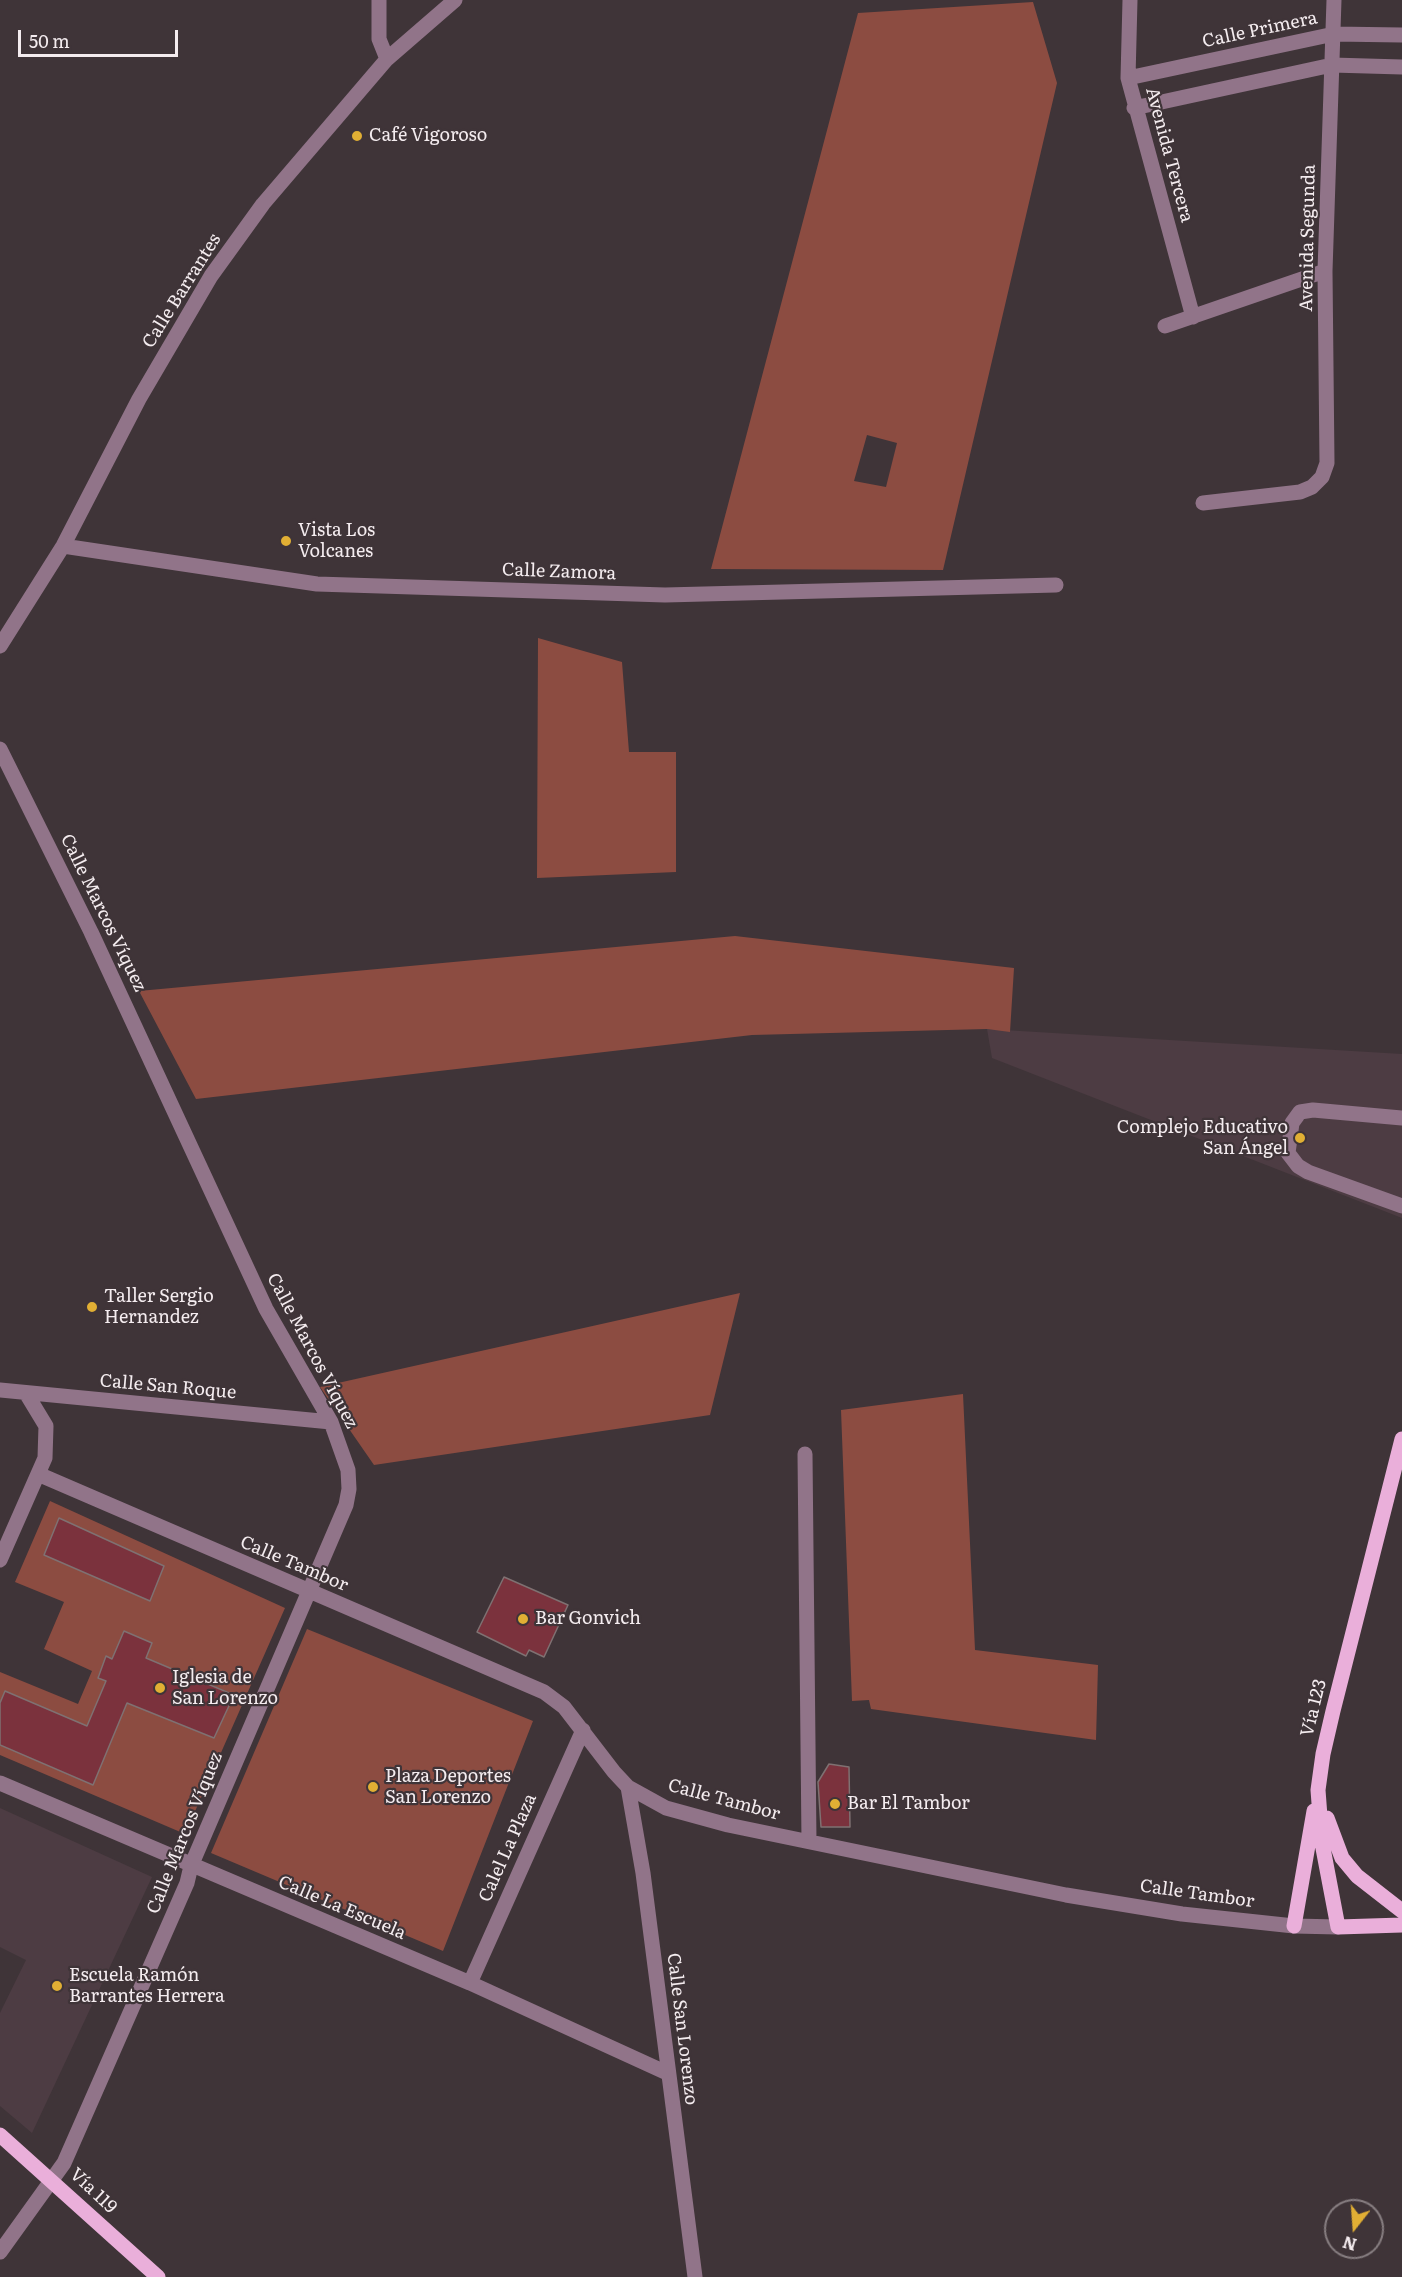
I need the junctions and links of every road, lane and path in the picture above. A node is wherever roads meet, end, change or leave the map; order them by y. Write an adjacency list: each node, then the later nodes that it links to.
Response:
1 (379, 0): 7 (street)
2 (455, 0): 7 (street, Calle Barrantes)
3 (1130, 0): 10 (street, Avenida Tercera)
4 (1334, 0): 5 (street, Avenida Segunda)
5 (1334, 34): 6 (street, Calle Primera); 8 (street, Avenida Segunda); 10 (street, Calle Primera)
6 (1402, 35)
7 (387, 59): 16 (street, Calle Barrantes)
8 (1332, 65): 9 (street); 11 (street); 12 (street, Avenida Segunda)
9 (1402, 67)
10 (1128, 78): 11 (street, Avenida Tercera)
11 (1134, 108): 13 (street, Avenida Tercera)
12 (1325, 271): 13 (street); 15 (street, Avenida Segunda)
13 (1193, 317): 14 (street)
14 (1165, 326)
15 (1203, 503)
16 (63, 546): 17 (street, Calle Zamora); 18 (street, Calle Barrantes)
17 (1056, 585)
18 (0, 646)
19 (0, 749): 24 (street, Calle Marcos Víquez)
20 (1402, 1118): 21 (street)
21 (1402, 1206)
22 (0, 1390): 23 (street, Calle San Roque)
23 (27, 1393): 24 (street, Calle San Roque); 27 (street)
24 (332, 1422): 29 (street, Calle Marcos Víquez)
25 (1402, 1439): 33 (main road, Vía 123)
26 (805, 1454): 34 (street)
27 (38, 1474): 28 (street); 29 (street, Calle Tambor)
28 (0, 1560)
29 (309, 1592): 30 (street, Calle Tambor); 35 (street, Calle Marcos Víquez)
30 (583, 1730): 32 (street, Calle Tambor); 40 (street, Calel La Plaza)
31 (0, 1783): 35 (street, Calle La Escuela)
32 (628, 1787): 34 (street, Calle Tambor); 41 (street, Calle San Lorenzo)
33 (1318, 1790): 36 (main road); 38 (main road); 39 (main road, Vía 123)
34 (810, 1841): 38 (street, Calle Tambor)
35 (191, 1866): 40 (street, Calle La Escuela); 43 (street, Calle Marcos Víquez)
36 (1402, 1911)
37 (1402, 1925): 39 (main road)
38 (1294, 1926): 39 (street, Calle Tambor)
39 (1338, 1927)
40 (470, 1983): 41 (street, Calle La Escuela)
41 (667, 2073): 46 (street, Calle San Lorenzo)
42 (0, 2135): 43 (main road, Vía 119)
43 (53, 2181): 44 (street, Calle Marcos Víquez); 45 (main road, Vía 119)
44 (0, 2252)
45 (158, 2277)
46 (695, 2277)

